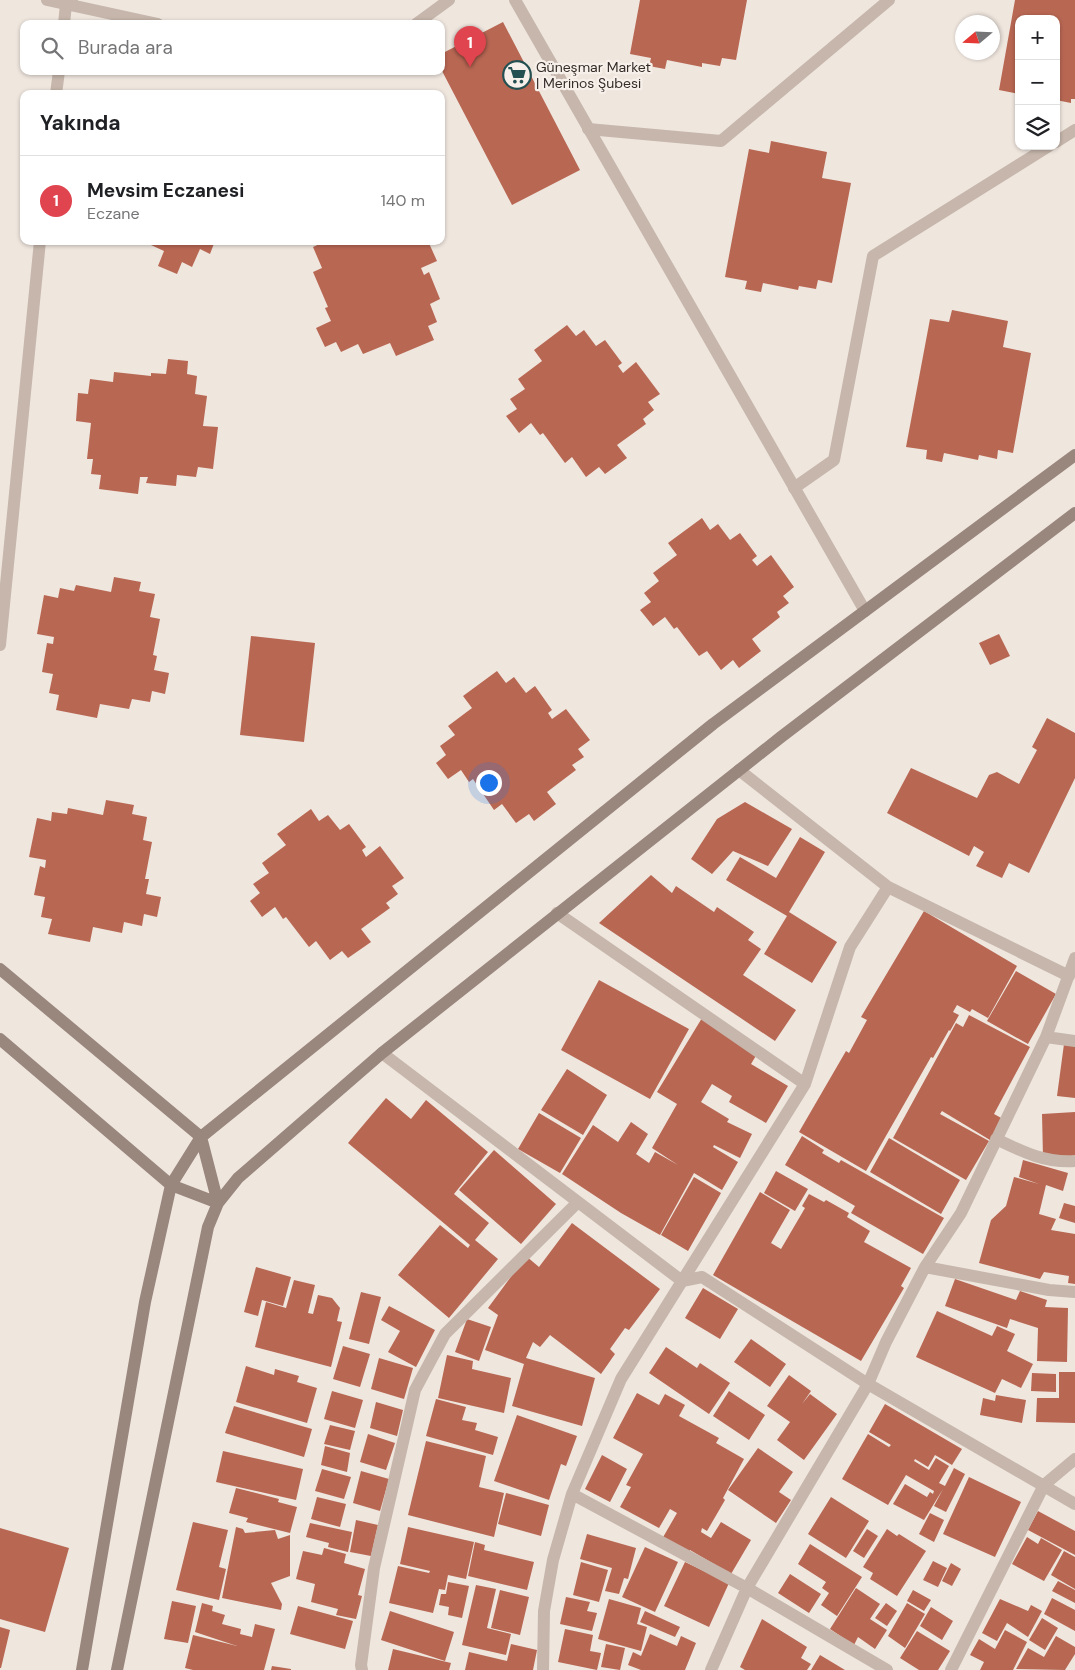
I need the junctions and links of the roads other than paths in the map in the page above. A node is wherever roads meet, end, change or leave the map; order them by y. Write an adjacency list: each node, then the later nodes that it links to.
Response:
1 (47, 0): 5 (street)
2 (449, 0): 8 (street)
3 (515, 0): 11 (street)
4 (889, 0): 11 (street)
5 (69, 2): 6 (street); 7 (street)
6 (65, 20)
7 (142, 20)
8 (422, 20)
9 (58, 75): 10 (street)
10 (57, 90)
11 (588, 129): 17 (street)
12 (1075, 130): 13 (street)
13 (1060, 139)
14 (1043, 150): 17 (street)
15 (40, 245): 20 (street)
16 (1075, 455): 19 (street)
17 (794, 488): 19 (street)
18 (1075, 513): 21 (street)
19 (865, 611): 32 (street)
20 (0, 645)
21 (739, 770): 22 (street); 23 (street)
22 (888, 887): 26 (street); 31 (street)
23 (557, 913): 30 (street); 31 (street)
24 (1075, 958): 26 (street)
25 (0, 969): 32 (street)
26 (1069, 976): 27 (street)
27 (1046, 1037): 29 (street); 33 (street)
28 (0, 1039): 35 (street)
29 (1075, 1041)
30 (382, 1053): 36 (street); 37 (street)
31 (805, 1084): 39 (street)
32 (201, 1137): 35 (street); 36 (street)
33 (996, 1139): 34 (street); 38 (street)
34 (1075, 1162)
35 (171, 1185): 36 (street); 47 (street)
36 (218, 1203): 48 (street)
37 (577, 1203): 39 (street); 49 (street)
38 (926, 1267): 40 (street); 41 (street)
39 (682, 1281): 41 (street); 44 (street)
40 (1075, 1292)
41 (868, 1384): 43 (street); 46 (street)
42 (1075, 1459): 43 (street)
43 (1044, 1484): 45 (street); 53 (street)
44 (572, 1494): 46 (street); 50 (street)
45 (1075, 1504)
46 (747, 1588): 51 (street); 52 (street)
47 (82, 1670)
48 (117, 1670)
49 (362, 1670)
50 (543, 1670)
51 (711, 1670)
52 (887, 1670)
53 (951, 1670)

